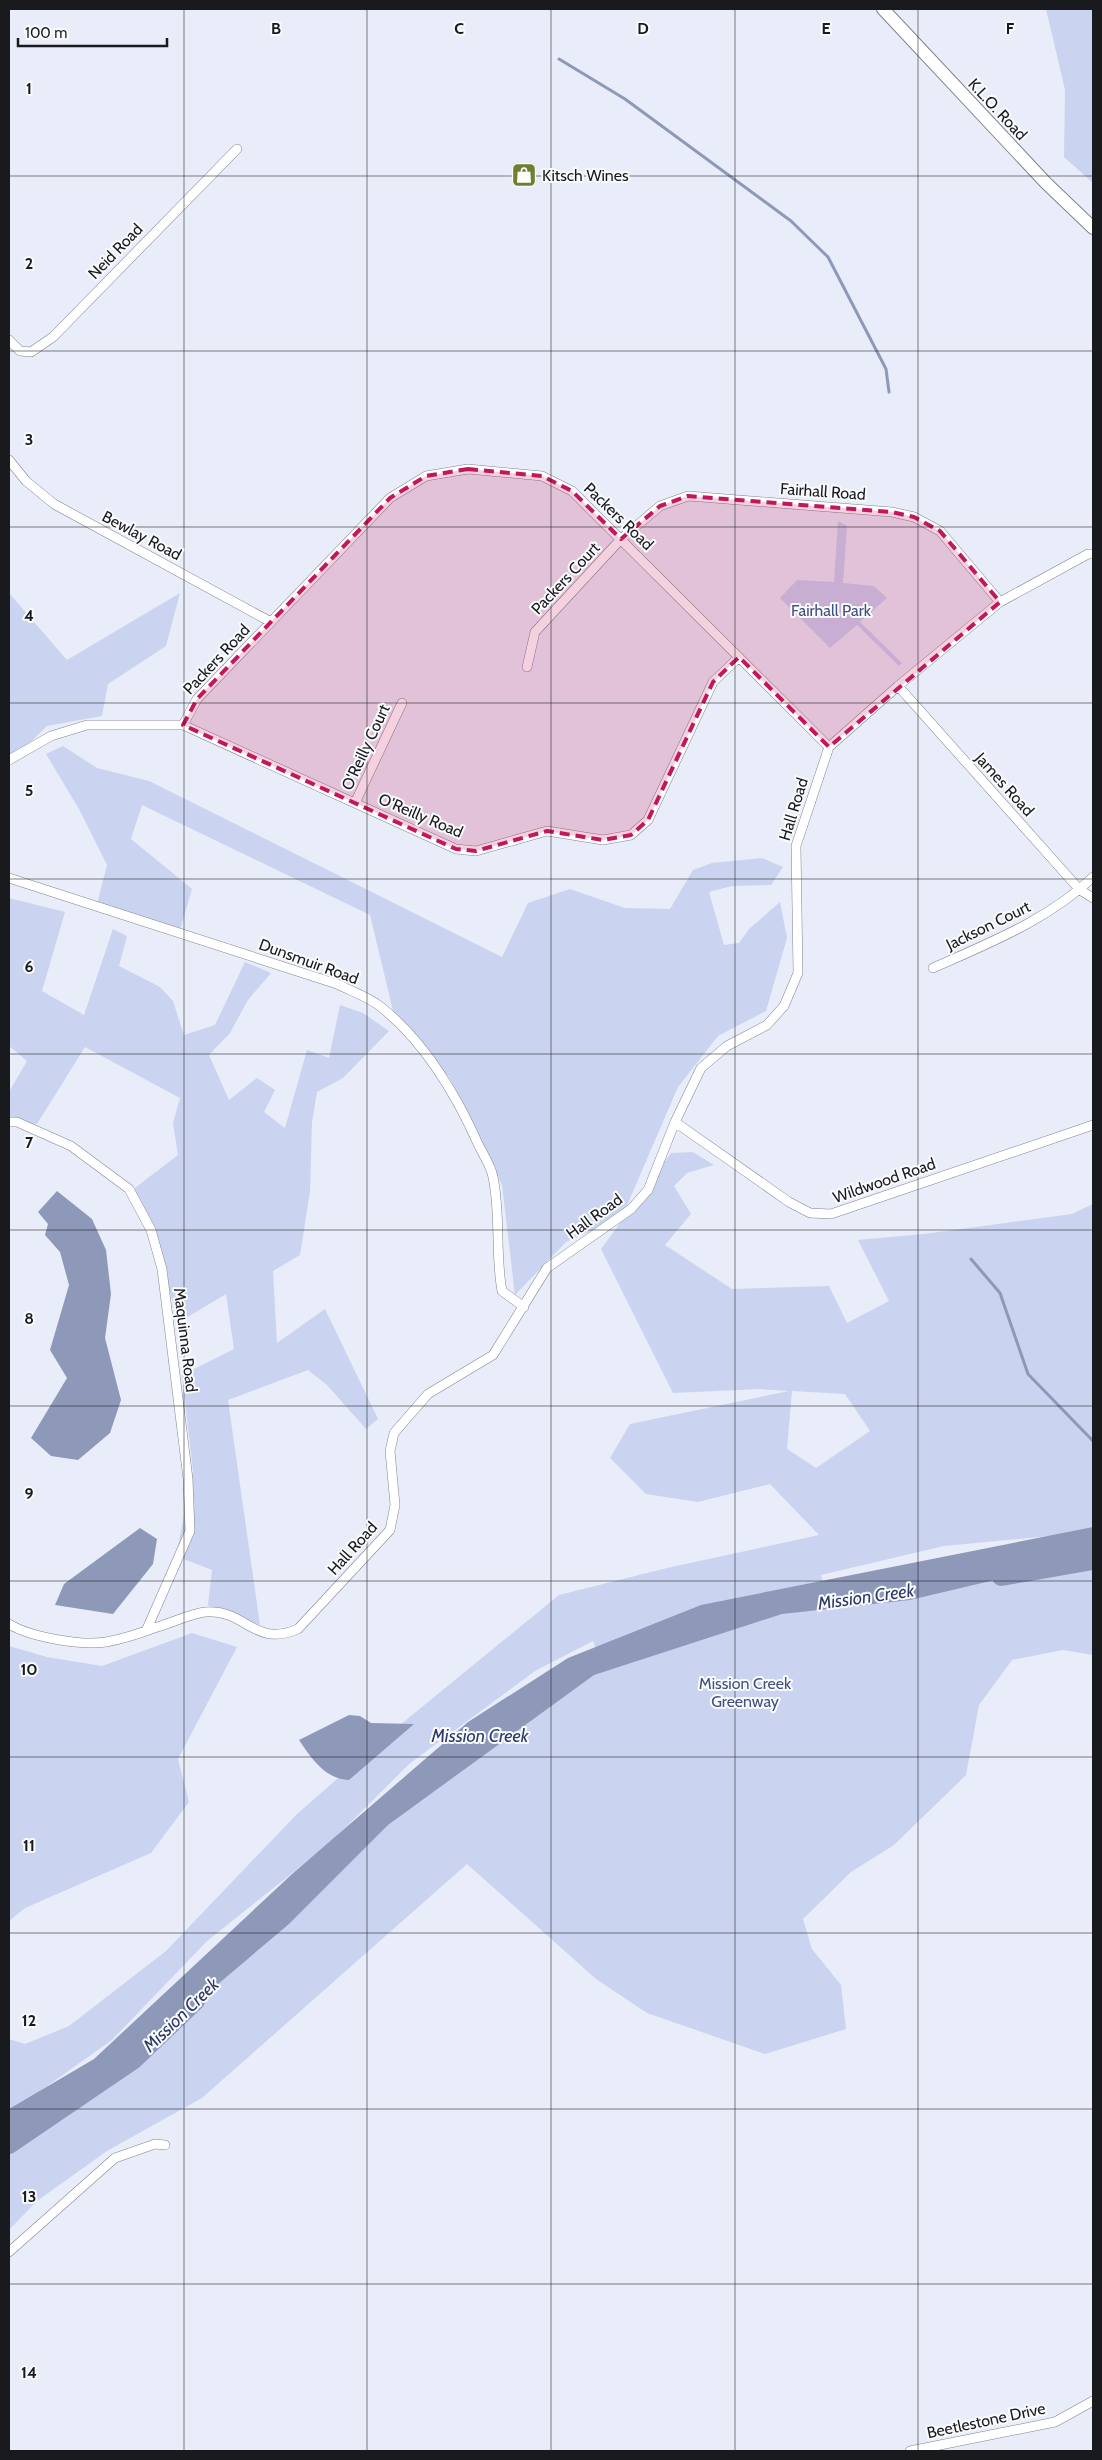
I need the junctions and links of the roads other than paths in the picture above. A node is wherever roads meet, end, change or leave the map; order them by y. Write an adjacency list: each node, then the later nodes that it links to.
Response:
1 (883, 9): 3 (main road, K.L.O. Road)
2 (236, 149): 4 (street, Neid Road)
3 (1093, 228)
4 (9, 340)
5 (9, 460): 9 (street, Bewlay Road)
6 (621, 539): 8 (street, Fairhall Road); 9 (street, Packers Road); 10 (street, Packers Road); 11 (street, Packers Court)
7 (1093, 554): 8 (street)
8 (1000, 602): 12 (street)
9 (272, 622): 14 (street, Packers Road)
10 (739, 657): 15 (street, Packers Road); 17 (street, O'Reilly Road)
11 (527, 667)
12 (898, 686): 15 (street); 20 (street, James Road)
13 (402, 703): 17 (street, O'Reilly Court)
14 (183, 725): 16 (street, O'Reilly Road); 17 (street, O'Reilly Road)
15 (828, 747): 24 (street, Hall Road)
16 (9, 760)
17 (355, 803)
18 (1093, 877): 20 (street, Jackson Court)
19 (9, 878): 26 (street, Dunsmuir Road)
20 (1080, 890): 21 (street, James Road); 22 (street, Jackson Court)
21 (1093, 898)
22 (932, 968)
23 (9, 1122): 28 (street, Maquinna Road)
24 (675, 1122): 25 (street, Wildwood Road); 26 (street, Hall Road)
25 (1093, 1125)
26 (524, 1306): 28 (street, Hall Road)
27 (9, 1624): 28 (street, Hall Road)
28 (146, 1631)
29 (165, 2145): 30 (street)
30 (9, 2252)
31 (1093, 2400): 32 (street, Beetlestone Drive)
32 (910, 2451)

